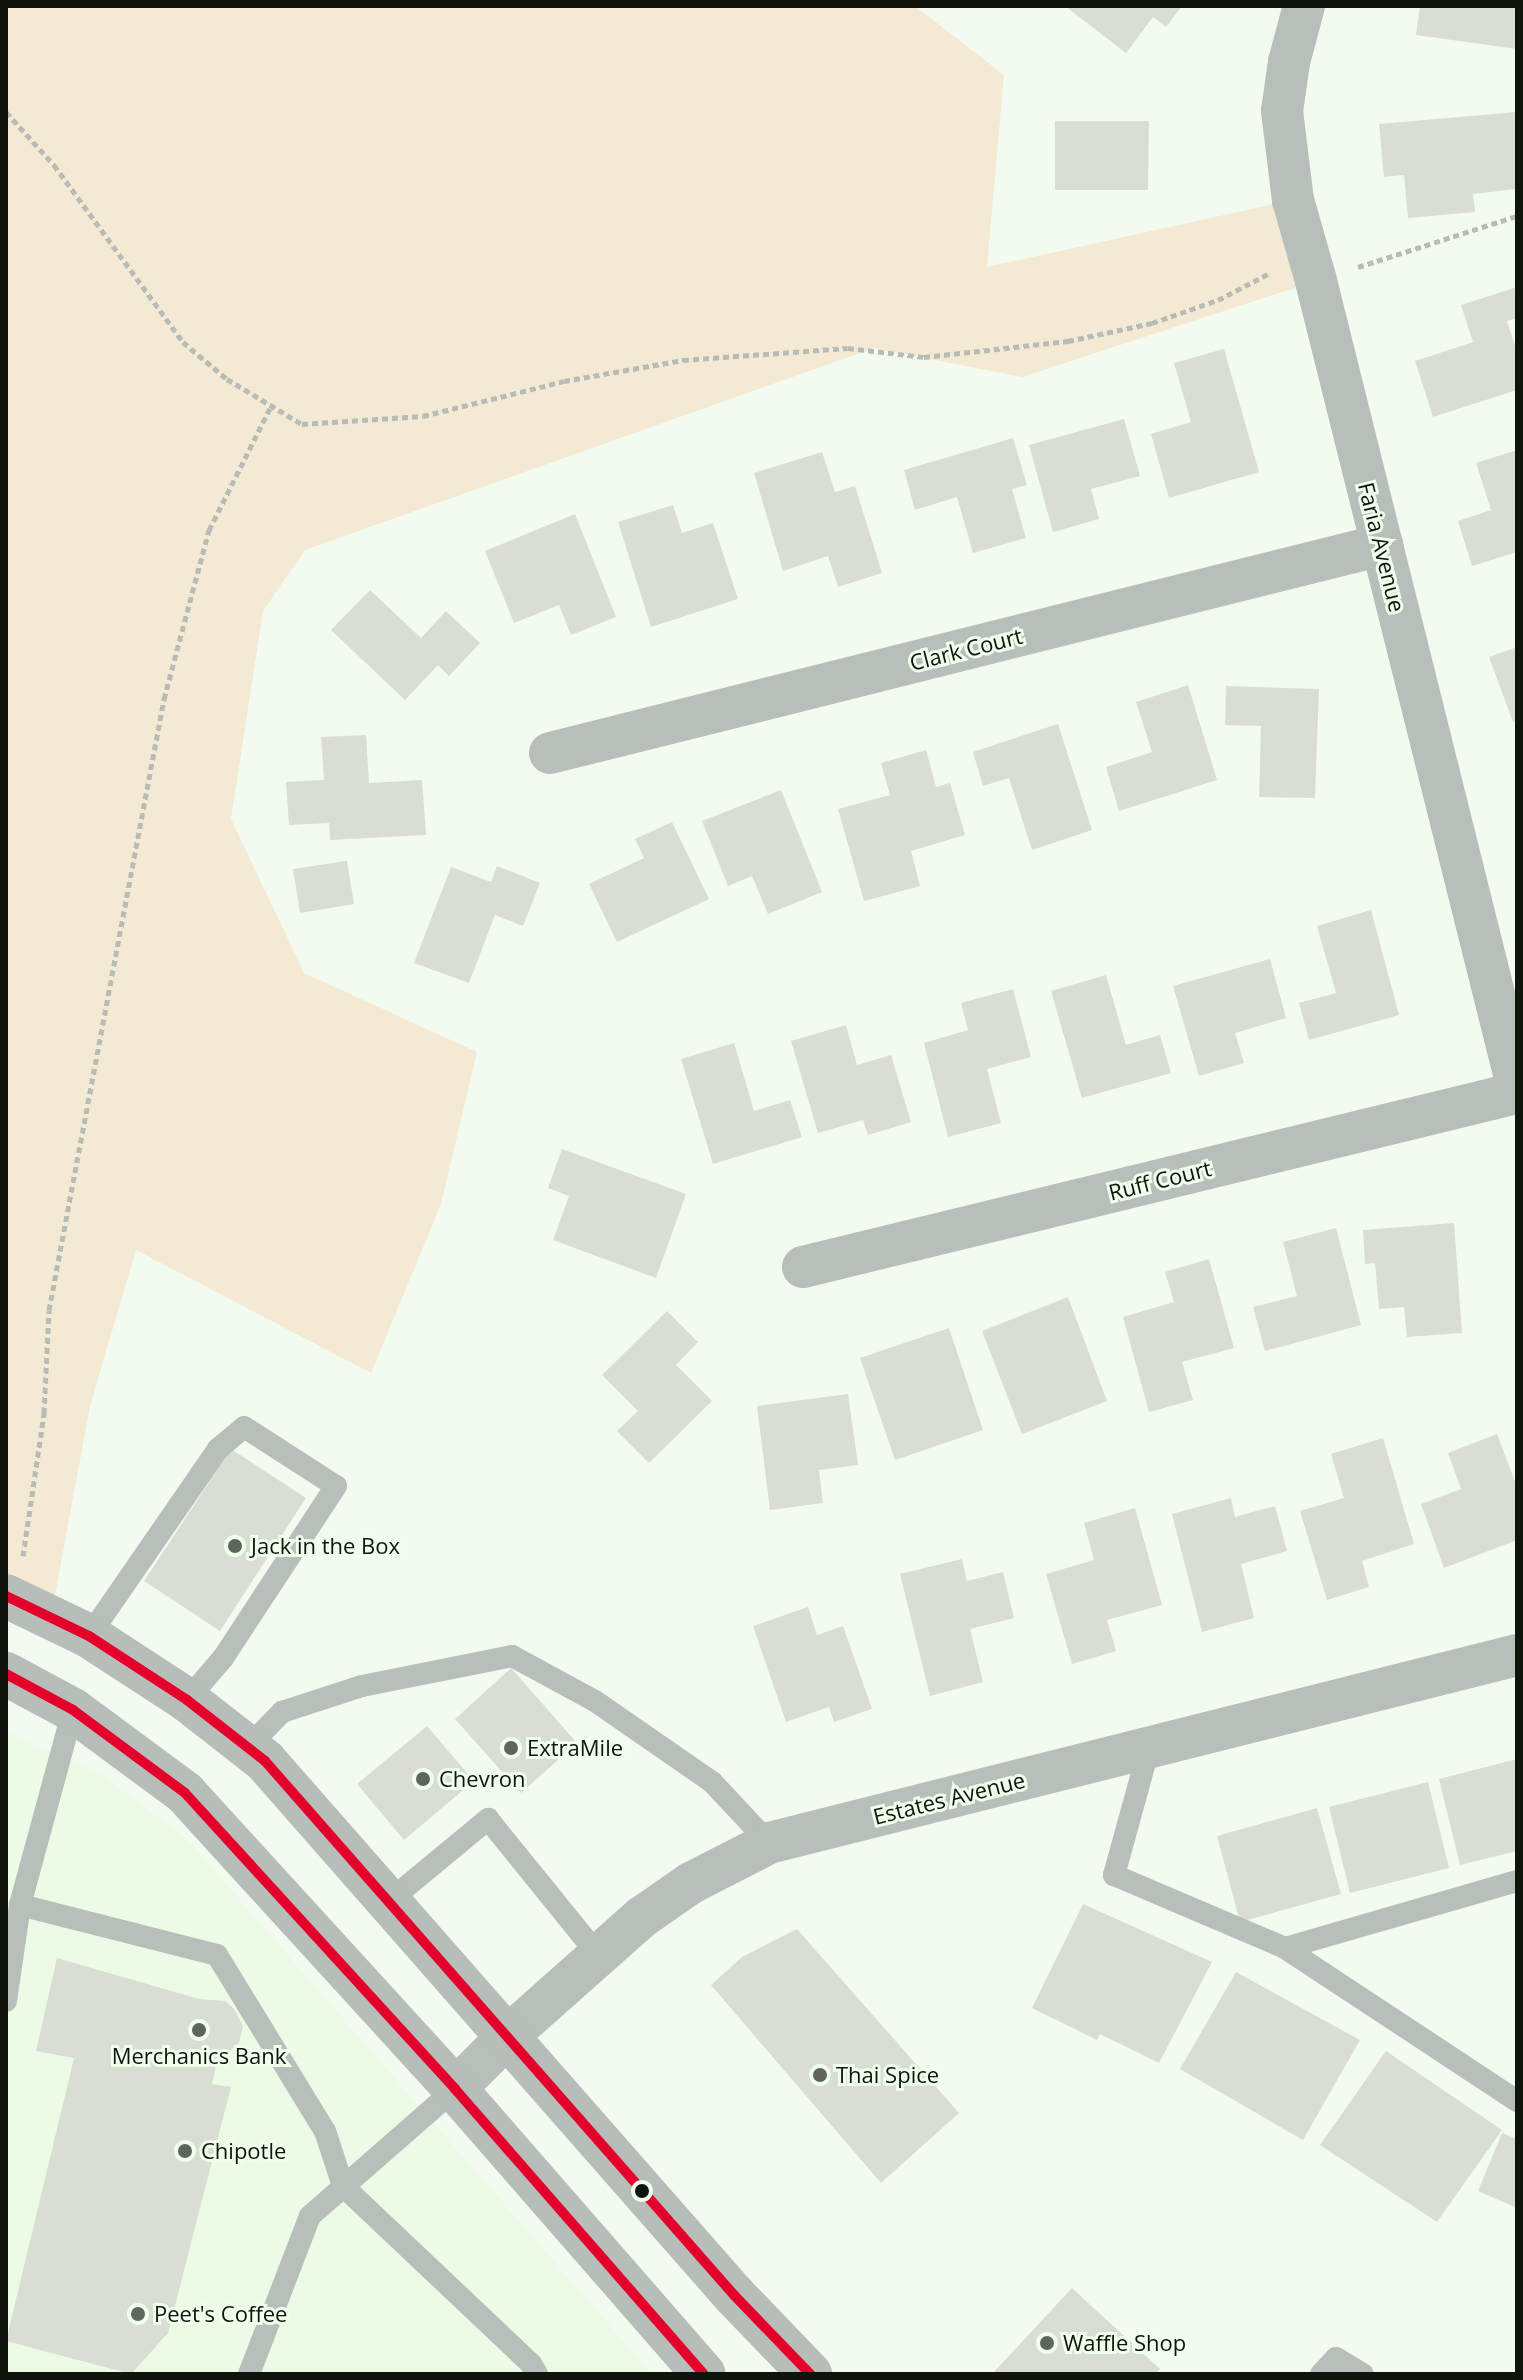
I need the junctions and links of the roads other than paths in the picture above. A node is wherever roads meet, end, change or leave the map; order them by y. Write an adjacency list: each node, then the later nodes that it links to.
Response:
1 (1304, 6): 2 (street, Faria Avenue)
2 (1382, 545): 3 (street, Clark Court); 4 (street, Faria Avenue)
3 (550, 753)
4 (1517, 1086)
5 (1517, 1093): 6 (street, Ruff Court)
6 (803, 1267)
7 (11, 1599): 8 (main road)
8 (89, 1636): 11 (main road); 11 (lane)
9 (1517, 1655): 14 (street, Estates Avenue)
10 (6, 1674): 12 (main road)
11 (187, 1700): 13 (main road)
12 (73, 1710): 18 (lane); 23 (main road)
13 (248, 1747): 15 (lane); 17 (main road)
14 (1149, 1748): 15 (street, Estates Avenue); 19 (lane)
15 (769, 1843): 20 (street, Estates Avenue)
16 (1517, 1881): 19 (lane)
17 (389, 1901): 20 (lane); 22 (main road)
18 (20, 1905): 21 (lane); 25 (lane)
19 (1285, 1948): 24 (lane)
20 (598, 1955): 22 (street, Estates Avenue)
21 (6, 2001)
22 (509, 2035): 23 (street, Estates Avenue); 29 (main road)
23 (455, 2089): 25 (lane); 28 (main road)
24 (1517, 2101)
25 (343, 2186): 26 (lane); 27 (lane)
26 (249, 2374)
27 (537, 2374)
28 (704, 2374)
29 (810, 2374)
30 (1321, 2374): 31 (lane)
31 (1363, 2374)

